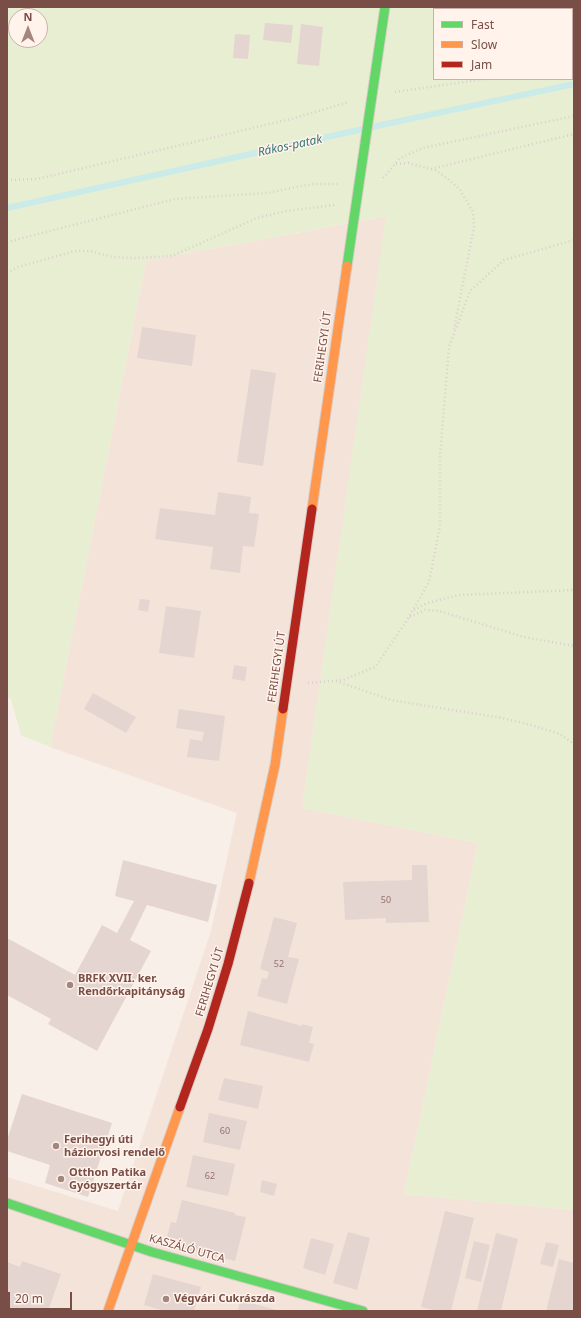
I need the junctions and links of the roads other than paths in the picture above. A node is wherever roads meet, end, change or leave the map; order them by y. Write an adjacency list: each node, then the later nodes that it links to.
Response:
1 (385, 7): 3 (street, FERIHEGYI ÚT)
2 (7, 1203): 3 (street, KASZÁLÓ UTCA)
3 (132, 1245): 4 (street, FERIHEGYI ÚT); 5 (street, KASZÁLÓ UTCA)
4 (108, 1311)
5 (363, 1311)

